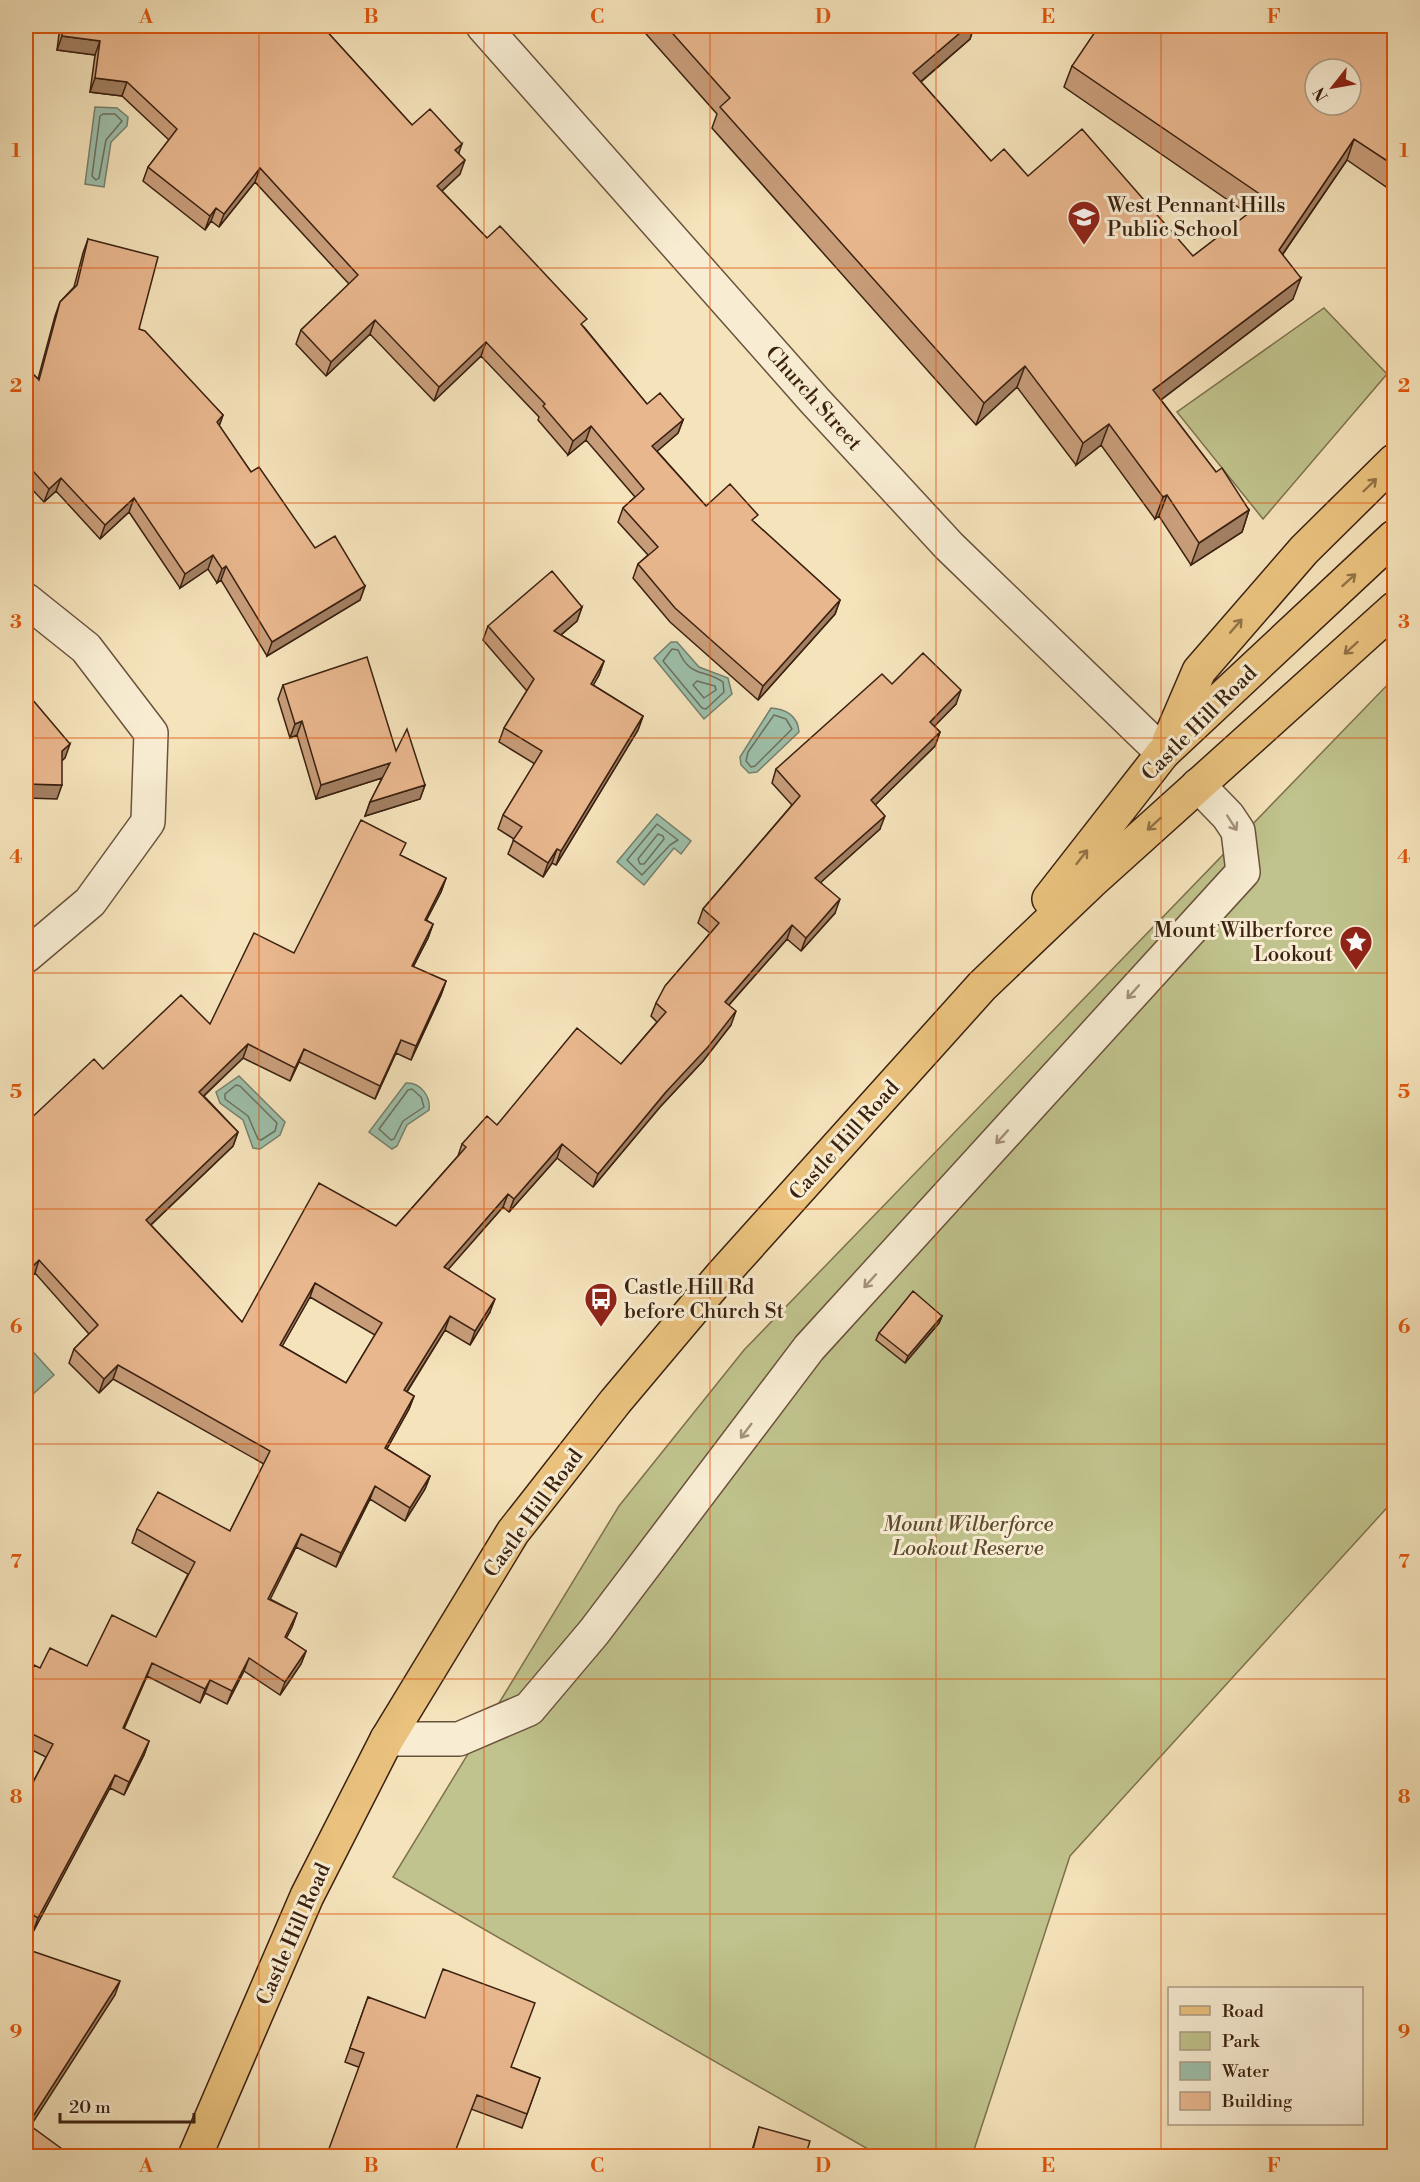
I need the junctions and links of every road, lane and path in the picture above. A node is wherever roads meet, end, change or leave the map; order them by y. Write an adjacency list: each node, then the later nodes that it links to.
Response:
1 (483, 26): 6 (street, Church Street)
2 (1395, 461): 6 (main road, one-way to 2)
3 (1395, 537): 6 (main road, Castle Hill Road, one-way to 3)
4 (26, 600): 8 (street)
5 (1395, 609): 7 (main road, Castle Hill Road, one-way to 7)
6 (1163, 753): 7 (main road); 9 (main road, Castle Hill Road, one-way to 6)
7 (1198, 785): 9 (main road, Castle Hill Road, one-way to 9); 10 (street, one-way to 10)
8 (26, 956)
9 (982, 986): 10 (main road, Castle Hill Road)
10 (387, 1739): 11 (main road, Castle Hill Road)
11 (195, 2157)

